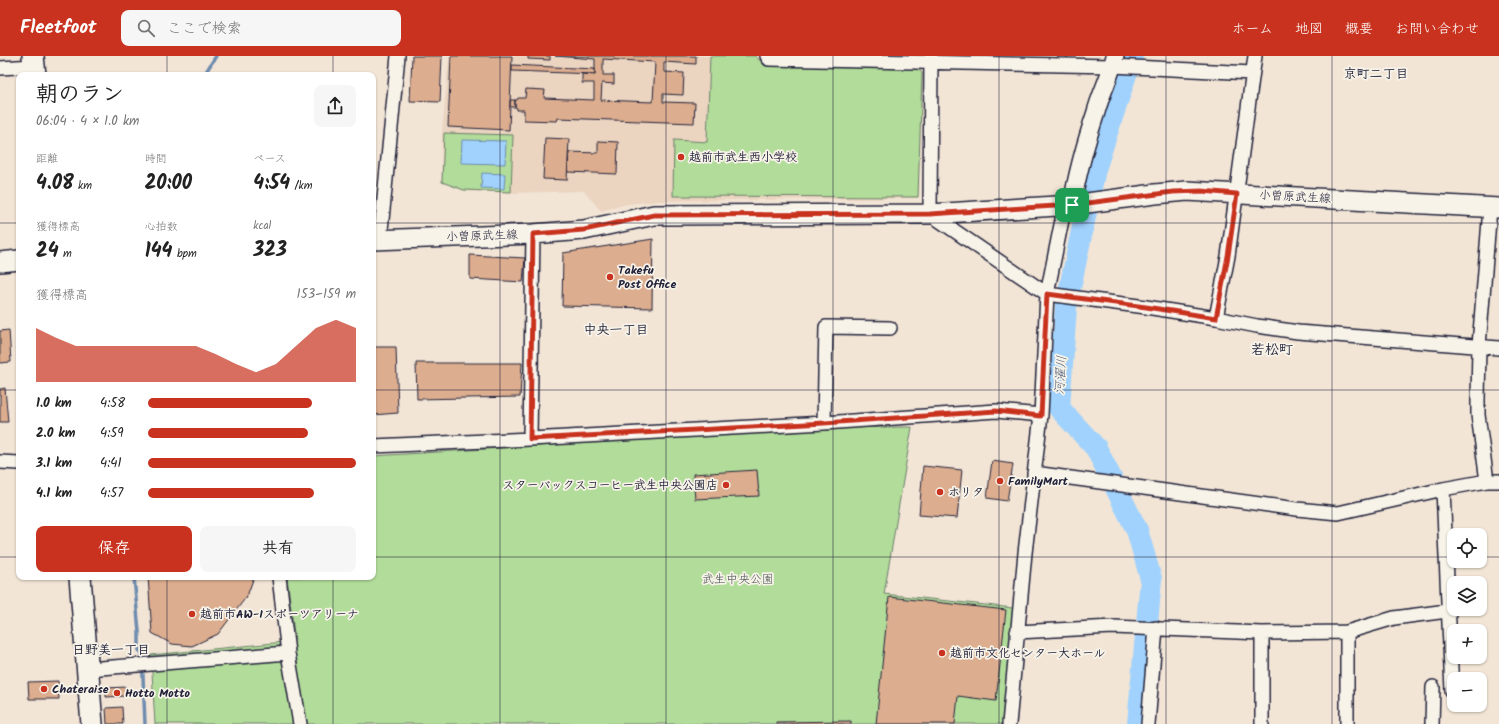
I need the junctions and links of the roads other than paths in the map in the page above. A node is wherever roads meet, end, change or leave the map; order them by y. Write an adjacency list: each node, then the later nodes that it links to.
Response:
1 (398, 56): 14 (street)
2 (767, 56): 4 (street)
3 (1255, 56): 8 (street)
4 (931, 59): 5 (street); 12 (street)
5 (1114, 61): 8 (street); 10 (street)
6 (34, 66): 7 (street)
7 (0, 68)
8 (1252, 74): 9 (street)
9 (1237, 194): 10 (main road, 小曽原武生線); 11 (main road, 小曽原武生線); 18 (street)
10 (1076, 204): 12 (main road, 小曽原武生線); 17 (street)
11 (1494, 208): 20 (street)
12 (930, 214): 13 (main road, 小曽原武生線); 17 (street)
13 (533, 234): 14 (main road, 小曽原武生線); 24 (street)
14 (376, 240)
15 (16, 260): 16 (main road)
16 (0, 262)
17 (1047, 294): 18 (street); 22 (street)
18 (1216, 318): 20 (street)
19 (890, 328): 23 (street)
20 (1479, 346): 21 (street); 29 (street)
21 (1499, 348)
22 (1041, 416): 23 (street); 28 (street)
23 (824, 423): 24 (street)
24 (530, 439): 25 (street)
25 (376, 446)
26 (0, 462): 27 (street)
27 (16, 463)
28 (1034, 473): 30 (street); 36 (street)
29 (1493, 481): 30 (street)
30 (1443, 490): 33 (street)
31 (80, 580): 40 (main road)
32 (279, 580): 39 (street)
33 (1447, 611): 37 (street)
34 (1447, 616): 41 (street)
35 (1156, 628): 36 (street); 38 (street); 46 (street)
36 (1018, 632): 45 (street)
37 (1347, 632): 38 (street); 48 (street)
38 (1262, 633): 47 (street)
39 (288, 653): 40 (street); 44 (street)
40 (88, 669): 43 (main road)
41 (1451, 672)
42 (1432, 687): 49 (street)
43 (92, 724)
44 (300, 724)
45 (1009, 724)
46 (1148, 724)
47 (1262, 724)
48 (1346, 724)
49 (1432, 724)

